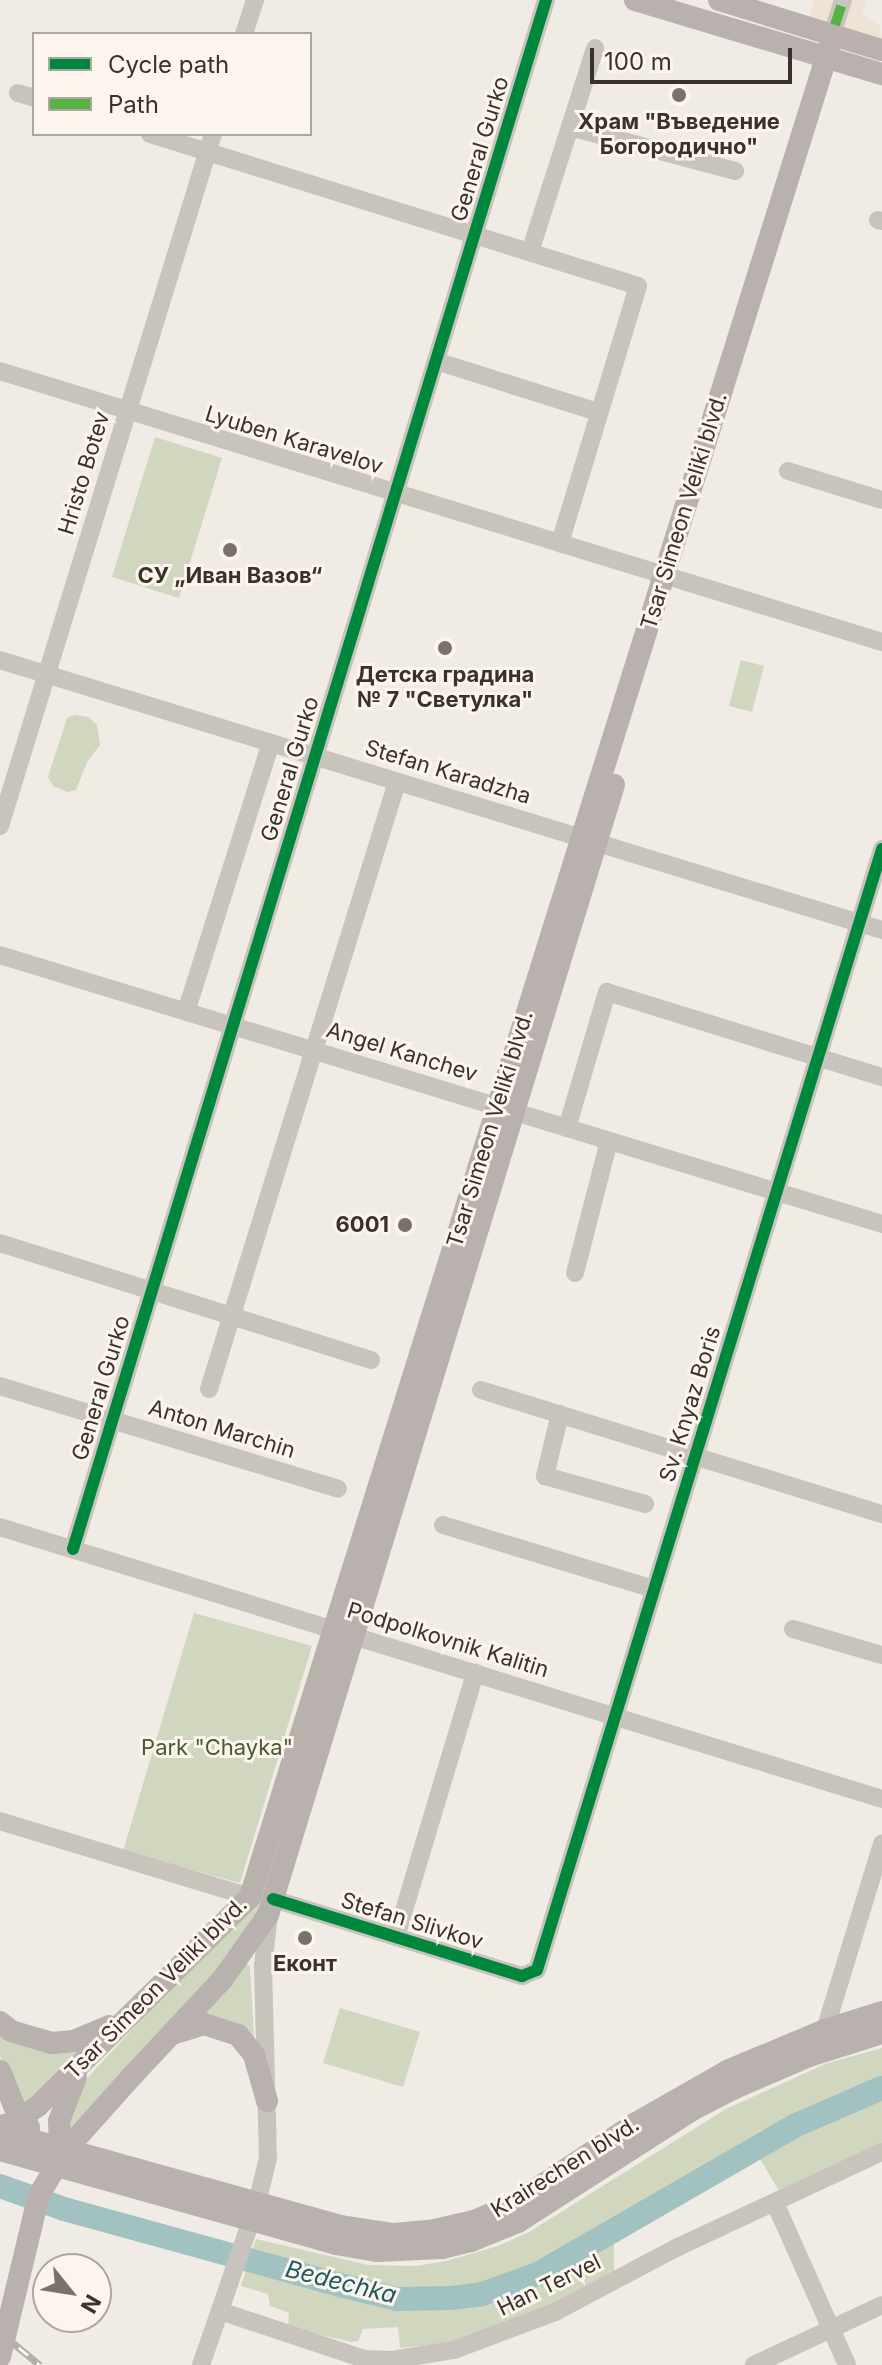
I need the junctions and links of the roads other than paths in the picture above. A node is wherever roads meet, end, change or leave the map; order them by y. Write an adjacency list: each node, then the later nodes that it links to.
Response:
1 (255, 0): 6 (street)
2 (546, 0): 16 (street, General Gurko)
3 (635, 0): 10 (main road)
4 (719, 0): 7 (main road)
5 (843, 0): 7 (street, Tsar Simeon Veliki blvd.)
6 (245, 32)
7 (837, 33): 9 (main road); 10 (main road, Tsar Simeon Veliki blvd.)
8 (595, 48): 12 (street)
9 (882, 50)
10 (831, 59): 11 (main road); 26 (main road, Tsar Simeon Veliki blvd.)
11 (882, 74)
12 (570, 127): 15 (street); 17 (street)
13 (163, 136): 14 (street)
14 (210, 143): 16 (street); 20 (street, Hristo Botev)
15 (735, 171)
16 (474, 235): 17 (street); 18 (street, General Gurko)
17 (530, 252): 21 (street)
18 (436, 361): 21 (street); 23 (street, General Gurko)
19 (0, 371): 20 (street, Lyuben Karavelov)
20 (128, 411): 23 (street, Lyuben Karavelov); 29 (street, Hristo Botev)
21 (598, 412): 25 (street)
22 (788, 471): 24 (street)
23 (396, 493): 25 (street, Lyuben Karavelov); 31 (street, General Gurko)
24 (882, 500)
25 (560, 543): 26 (street, Lyuben Karavelov)
26 (671, 577): 27 (street, Lyuben Karavelov); 34 (main road, Tsar Simeon Veliki blvd.)
27 (882, 642)
28 (0, 660): 29 (street, Stefan Karadzha)
29 (47, 674): 30 (street, Stefan Karadzha); 33 (street, Hristo Botev)
30 (271, 743): 31 (street, Stefan Karadzha); 39 (street)
31 (315, 757): 32 (street, Stefan Karadzha); 40 (street, General Gurko)
32 (397, 782): 34 (street, Stefan Karadzha); 41 (street)
33 (0, 826)
34 (589, 840): 36 (street, Stefan Karadzha); 44 (main road, Tsar Simeon Veliki blvd.)
35 (882, 849): 36 (street, Sv. Knyaz Boris)
36 (859, 923): 37 (street, Stefan Karadzha); 42 (street, Sv. Knyaz Boris)
37 (882, 930)
38 (0, 955): 39 (street, Angel Kanchev)
39 (186, 1012): 40 (street, Angel Kanchev)
40 (232, 1026): 41 (street, Angel Kanchev); 51 (street, General Gurko)
41 (312, 1050): 44 (street, Angel Kanchev); 52 (street)
42 (818, 1057): 43 (street); 45 (street); 47 (street, Sv. Knyaz Boris)
43 (882, 1077)
44 (506, 1109): 45 (street, Angel Kanchev); 68 (main road, Tsar Simeon Veliki blvd.)
45 (567, 1128): 46 (street, Angel Kanchev)
46 (609, 1141): 47 (street, Angel Kanchev); 50 (street)
47 (777, 1192): 48 (street, Angel Kanchev); 59 (street, Sv. Knyaz Boris)
48 (882, 1224)
49 (0, 1243): 51 (street)
50 (575, 1273)
51 (152, 1290): 52 (street); 58 (street, General Gurko)
52 (232, 1316): 53 (street); 55 (street)
53 (371, 1360)
54 (0, 1386): 58 (street, Anton Marchin)
55 (209, 1389)
56 (481, 1390): 57 (street)
57 (560, 1414): 59 (street); 61 (street)
58 (112, 1420): 60 (street, Anton Marchin); 65 (street, General Gurko)
59 (695, 1456): 62 (street); 66 (street, Sv. Knyaz Boris)
60 (338, 1489)
61 (645, 1504)
62 (882, 1514)
63 (443, 1525): 66 (street)
64 (0, 1527): 65 (street, Podpolkovnik Kalitin)
65 (73, 1549): 68 (street, Podpolkovnik Kalitin)
66 (654, 1589): 71 (street, Sv. Knyaz Boris)
67 (793, 1629): 69 (street)
68 (344, 1632): 70 (street, Podpolkovnik Kalitin); 75 (main road, Tsar Simeon Veliki blvd.); 76 (main road, Tsar Simeon Veliki blvd.)
69 (882, 1655)
70 (475, 1673): 71 (street, Podpolkovnik Kalitin); 77 (street)
71 (615, 1716): 72 (street, Podpolkovnik Kalitin); 78 (street, Sv. Knyaz Boris)
72 (882, 1799)
73 (0, 1821): 75 (street)
74 (882, 1844): 82 (street)
75 (250, 1897): 80 (main road, Tsar Simeon Veliki blvd.)
76 (272, 1903): 77 (street, Stefan Slivkov); 84 (main road, Tsar Simeon Veliki blvd.); 87 (street, Tsar Simeon Veliki blvd.)
77 (396, 1937): 78 (street, Stefan Slivkov)
78 (537, 1970)
79 (882, 2012): 82 (main road, Krairechen blvd.)
80 (131, 2014): 81 (main road); 85 (main road, Tsar Simeon Veliki blvd.)
81 (0, 2022)
82 (825, 2030): 95 (main road, Krairechen blvd.)
83 (882, 2033): 95 (main road, Krairechen blvd.)
84 (170, 2035): 87 (main road); 99 (main road, Tsar Simeon Veliki blvd., bridge)
85 (93, 2050): 88 (main road, Tsar Simeon Veliki blvd.); 90 (main road)
86 (0, 2071): 88 (main road)
87 (267, 2101): 95 (street, Tsar Simeon Veliki blvd.)
88 (22, 2118): 89 (main road, Tsar Simeon Veliki blvd.); 90 (main road)
89 (0, 2128): 90 (main road, Krairechen blvd.)
90 (51, 2145): 93 (main road); 95 (main road, Krairechen blvd.)
91 (0, 2150): 93 (main road, Krairechen blvd.)
92 (882, 2152): 94 (street, Han Tervel)
93 (76, 2171): 95 (main road, Krairechen blvd.)
94 (775, 2203): 96 (street, Han Tervel); 98 (street)
95 (254, 2212): 96 (street, Tsar Simeon Veliki blvd.)
96 (222, 2303): 100 (street, Tsar Simeon Veliki blvd.)
97 (882, 2305): 98 (street)
98 (832, 2326): 101 (street); 102 (street)
99 (0, 2357)
100 (201, 2365)
101 (754, 2365)
102 (847, 2365)

